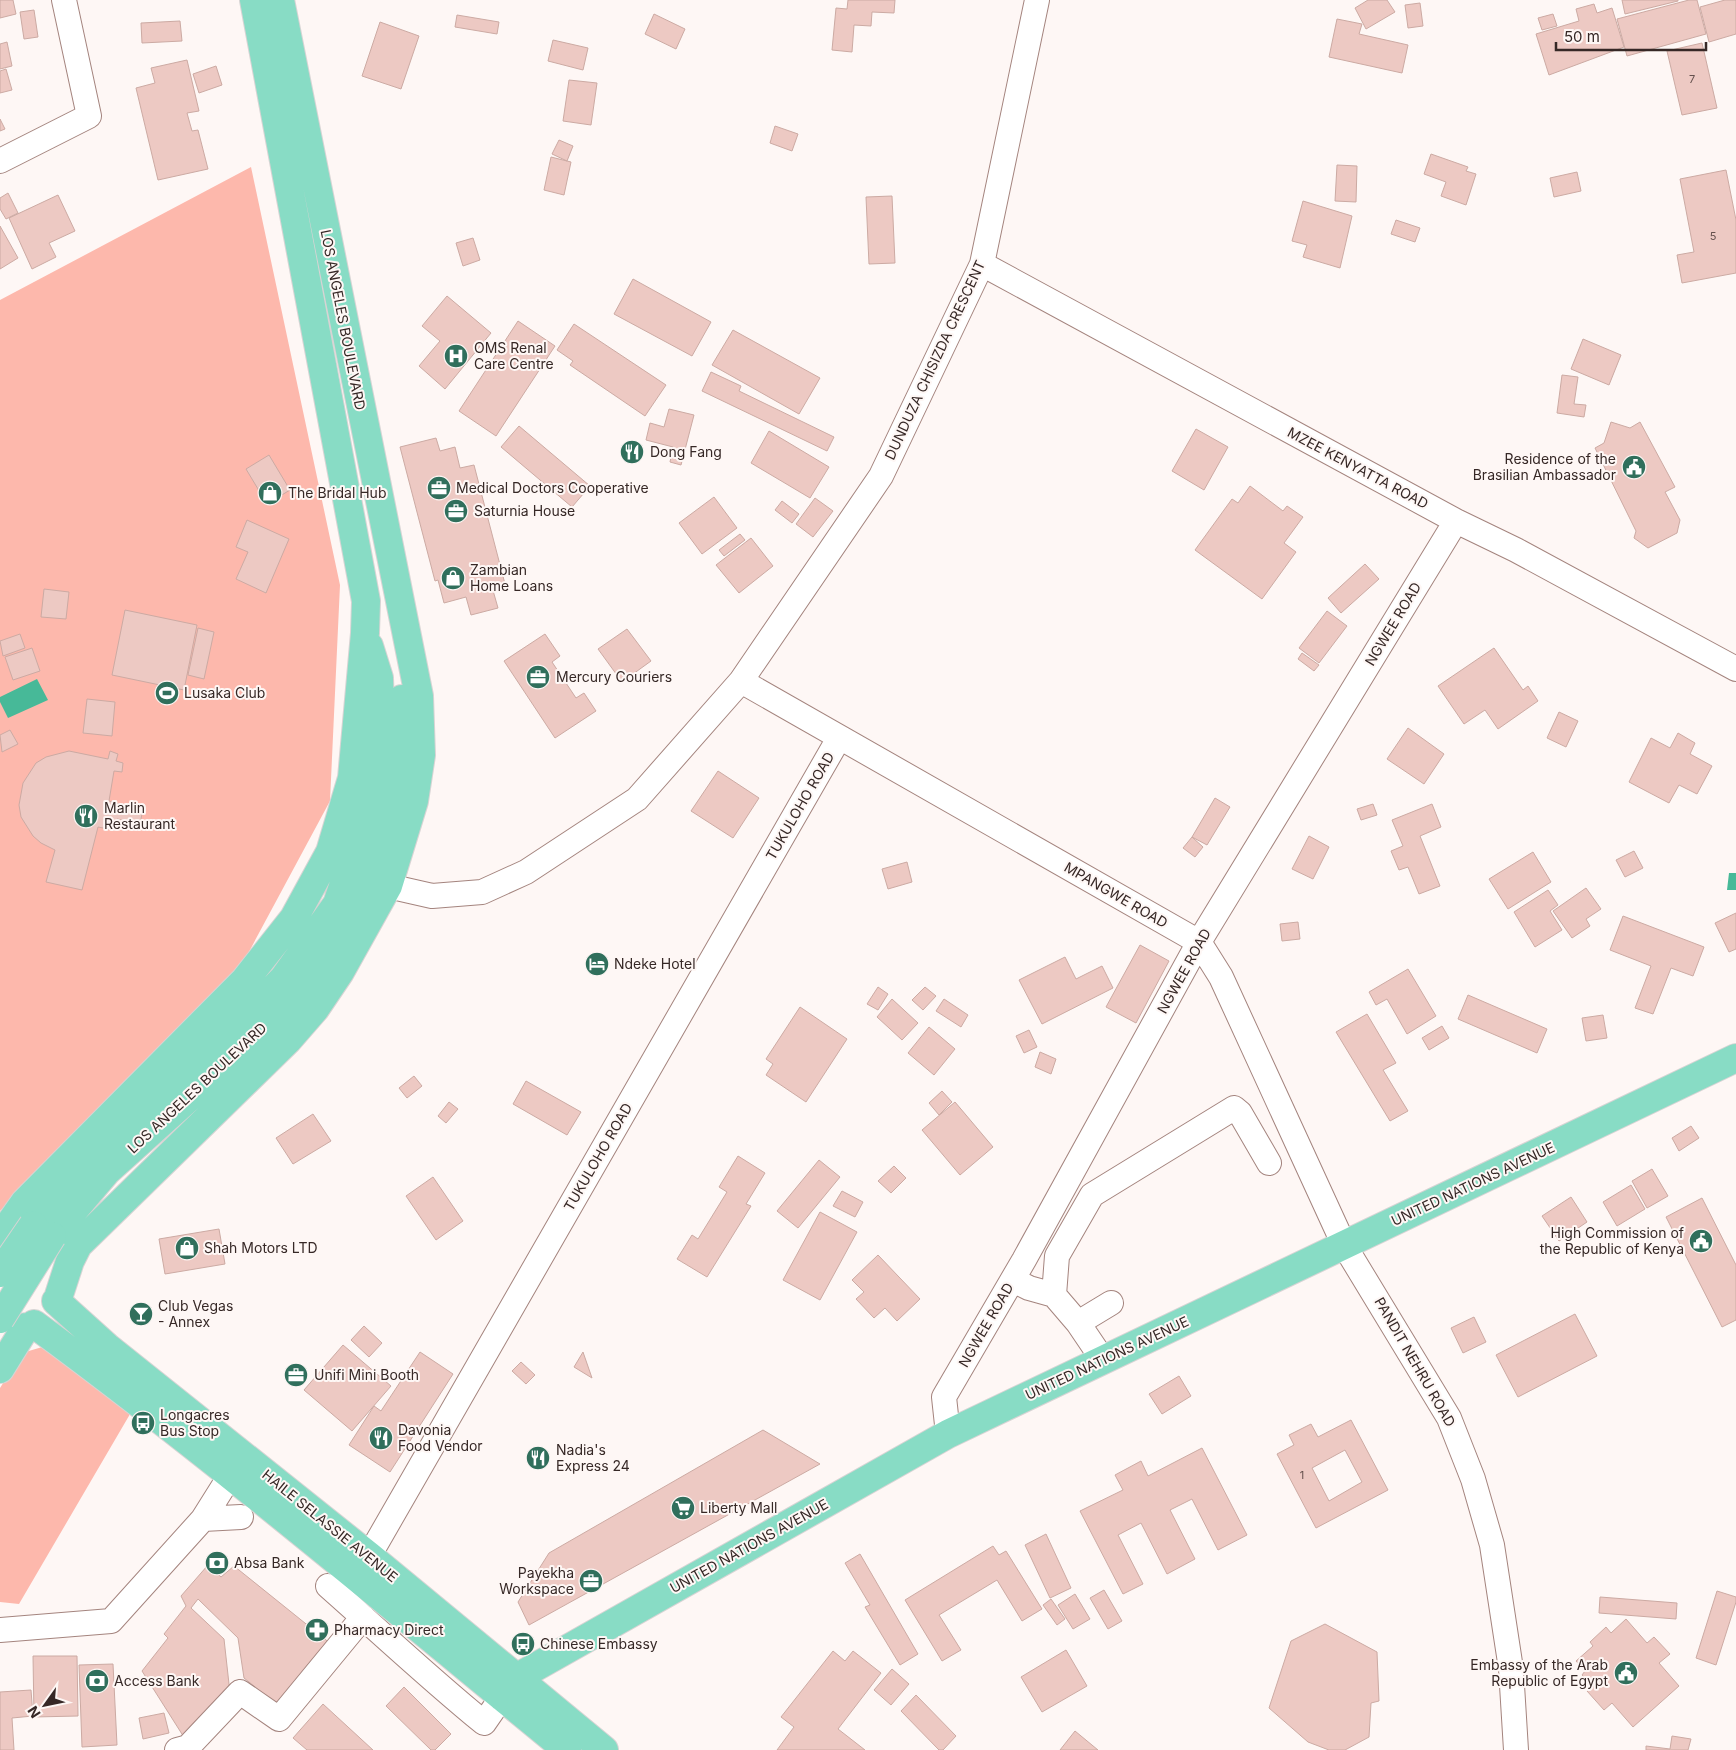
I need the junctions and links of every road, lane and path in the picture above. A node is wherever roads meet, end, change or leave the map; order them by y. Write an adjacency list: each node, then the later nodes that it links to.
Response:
1 (64, 0): 5 (street)
2 (254, 0): 8 (main road, LOS ANGELES BOULEVARD)
3 (280, 0): 9 (main road, LOS ANGELES BOULEVARD)
4 (1037, 0): 6 (street, DUNDUZA CHISIZDA CRESCENT)
5 (0, 161)
6 (982, 264): 7 (street, MZEE KENYATTA ROAD); 11 (street, DUNDUZA CHISIZDA CRESCENT)
7 (1456, 521): 10 (street, MZEE KENYATTA ROAD); 14 (street, NGWEE ROAD)
8 (366, 633): 17 (main road, LOS ANGELES BOULEVARD); 18 (main road, LOS ANGELES BOULEVARD)
9 (406, 640): 13 (main road, LOS ANGELES BOULEVARD); 17 (main road, LOS ANGELES BOULEVARD)
10 (1736, 669)
11 (741, 681): 12 (street, MPANGWE ROAD); 13 (street, DUNDUZA CHISIZDA CRESCENT)
12 (839, 738): 14 (street, MPANGWE ROAD); 34 (street, TUKULOHO ROAD)
13 (388, 886): 23 (main road, LOS ANGELES BOULEVARD)
14 (1199, 942): 19 (street, MPANGWE ROAD); 21 (street, NGWEE ROAD)
15 (1736, 1058): 19 (main road, UNITED NATIONS AVENUE)
16 (1269, 1162): 22 (street)
17 (42, 1230): 20 (main road, LOS ANGELES BOULEVARD, bridge); 25 (main road, LOS ANGELES BOULEVARD, bridge)
18 (0, 1238): 23 (main road)
19 (1344, 1245): 28 (main road, UNITED NATIONS AVENUE); 42 (street, PANDIT NEHRU ROAD)
20 (0, 1273)
21 (1013, 1280): 22 (street); 30 (street, NGWEE ROAD)
22 (1054, 1295): 26 (street)
23 (58, 1298): 27 (main road); 34 (main road, HAILE SELASSIE AVENUE)
24 (1111, 1303): 26 (street)
25 (0, 1318)
26 (1078, 1323): 28 (street)
27 (20, 1325): 29 (main road); 31 (main road, HAILE SELASSIE AVENUE)
28 (1103, 1360): 30 (main road, UNITED NATIONS AVENUE)
29 (0, 1369)
30 (948, 1434): 38 (main road, UNITED NATIONS AVENUE)
31 (230, 1476): 33 (street); 34 (main road, HAILE SELASSIE AVENUE)
32 (240, 1517): 33 (street)
33 (203, 1520): 37 (street)
34 (362, 1565): 38 (main road, HAILE SELASSIE AVENUE)
35 (328, 1586): 36 (street)
36 (363, 1617): 38 (street); 39 (street)
37 (0, 1630)
38 (509, 1687): 40 (main road, HAILE SELASSIE AVENUE); 41 (main road, HAILE SELASSIE AVENUE)
39 (177, 1750)
40 (567, 1750)
41 (604, 1750)
42 (1516, 1750)

